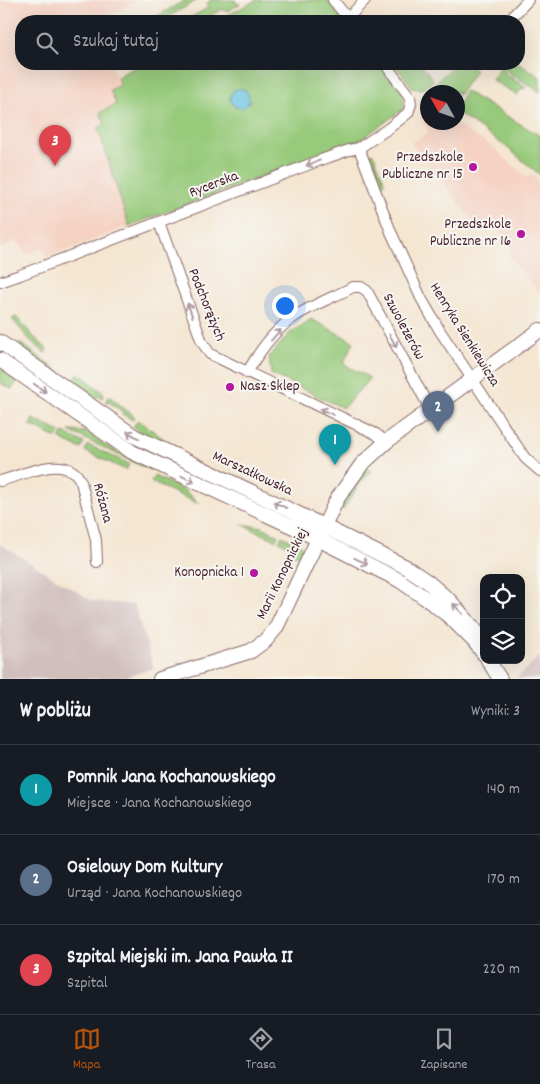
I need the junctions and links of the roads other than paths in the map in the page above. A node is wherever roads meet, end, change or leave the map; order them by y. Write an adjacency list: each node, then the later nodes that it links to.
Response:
1 (334, 0): 4 (street)
2 (364, 0): 5 (street)
3 (528, 0): 6 (street)
4 (345, 15)
5 (353, 15)
6 (514, 15)
7 (390, 70): 8 (street, Rycerska)
8 (360, 148): 9 (street, Rycerska, one-way to 9); 17 (street, Henryka Sienkiewicza)
9 (159, 222): 10 (street, Rycerska); 16 (street, Podchorążych, one-way to 9)
10 (20, 276): 11 (street, Rycerska); 12 (street, Rycerska)
11 (0, 282)
12 (0, 288)
13 (540, 330): 17 (main road, Marii Konopnickiej)
14 (0, 342): 22 (main road, Marszałkowska, one-way to 14)
15 (0, 360): 23 (main road, Marszałkowska, one-way to 23)
16 (247, 373): 18 (street, Szwoleżerów, one-way to 18); 19 (street, Podchorążych, one-way to 16)
17 (472, 379): 18 (main road, Marii Konopnickiej); 20 (street, Henryka Sienkiewicza)
18 (430, 409): 19 (main road, Marii Konopnickiej)
19 (386, 442): 22 (main road, Marii Konopnickiej)
20 (540, 471)
21 (0, 480): 24 (street, Różana)
22 (324, 526): 23 (main road, Marii Konopnickiej); 25 (main road, Marszałkowska, one-way to 22)
23 (318, 539): 26 (main road, Marszałkowska, one-way to 26); 30 (main road, Marii Konopnickiej)
24 (97, 562)
25 (480, 635)
26 (480, 649)
27 (492, 664): 29 (main road)
28 (498, 664): 29 (main road)
29 (503, 677)
30 (160, 679)

